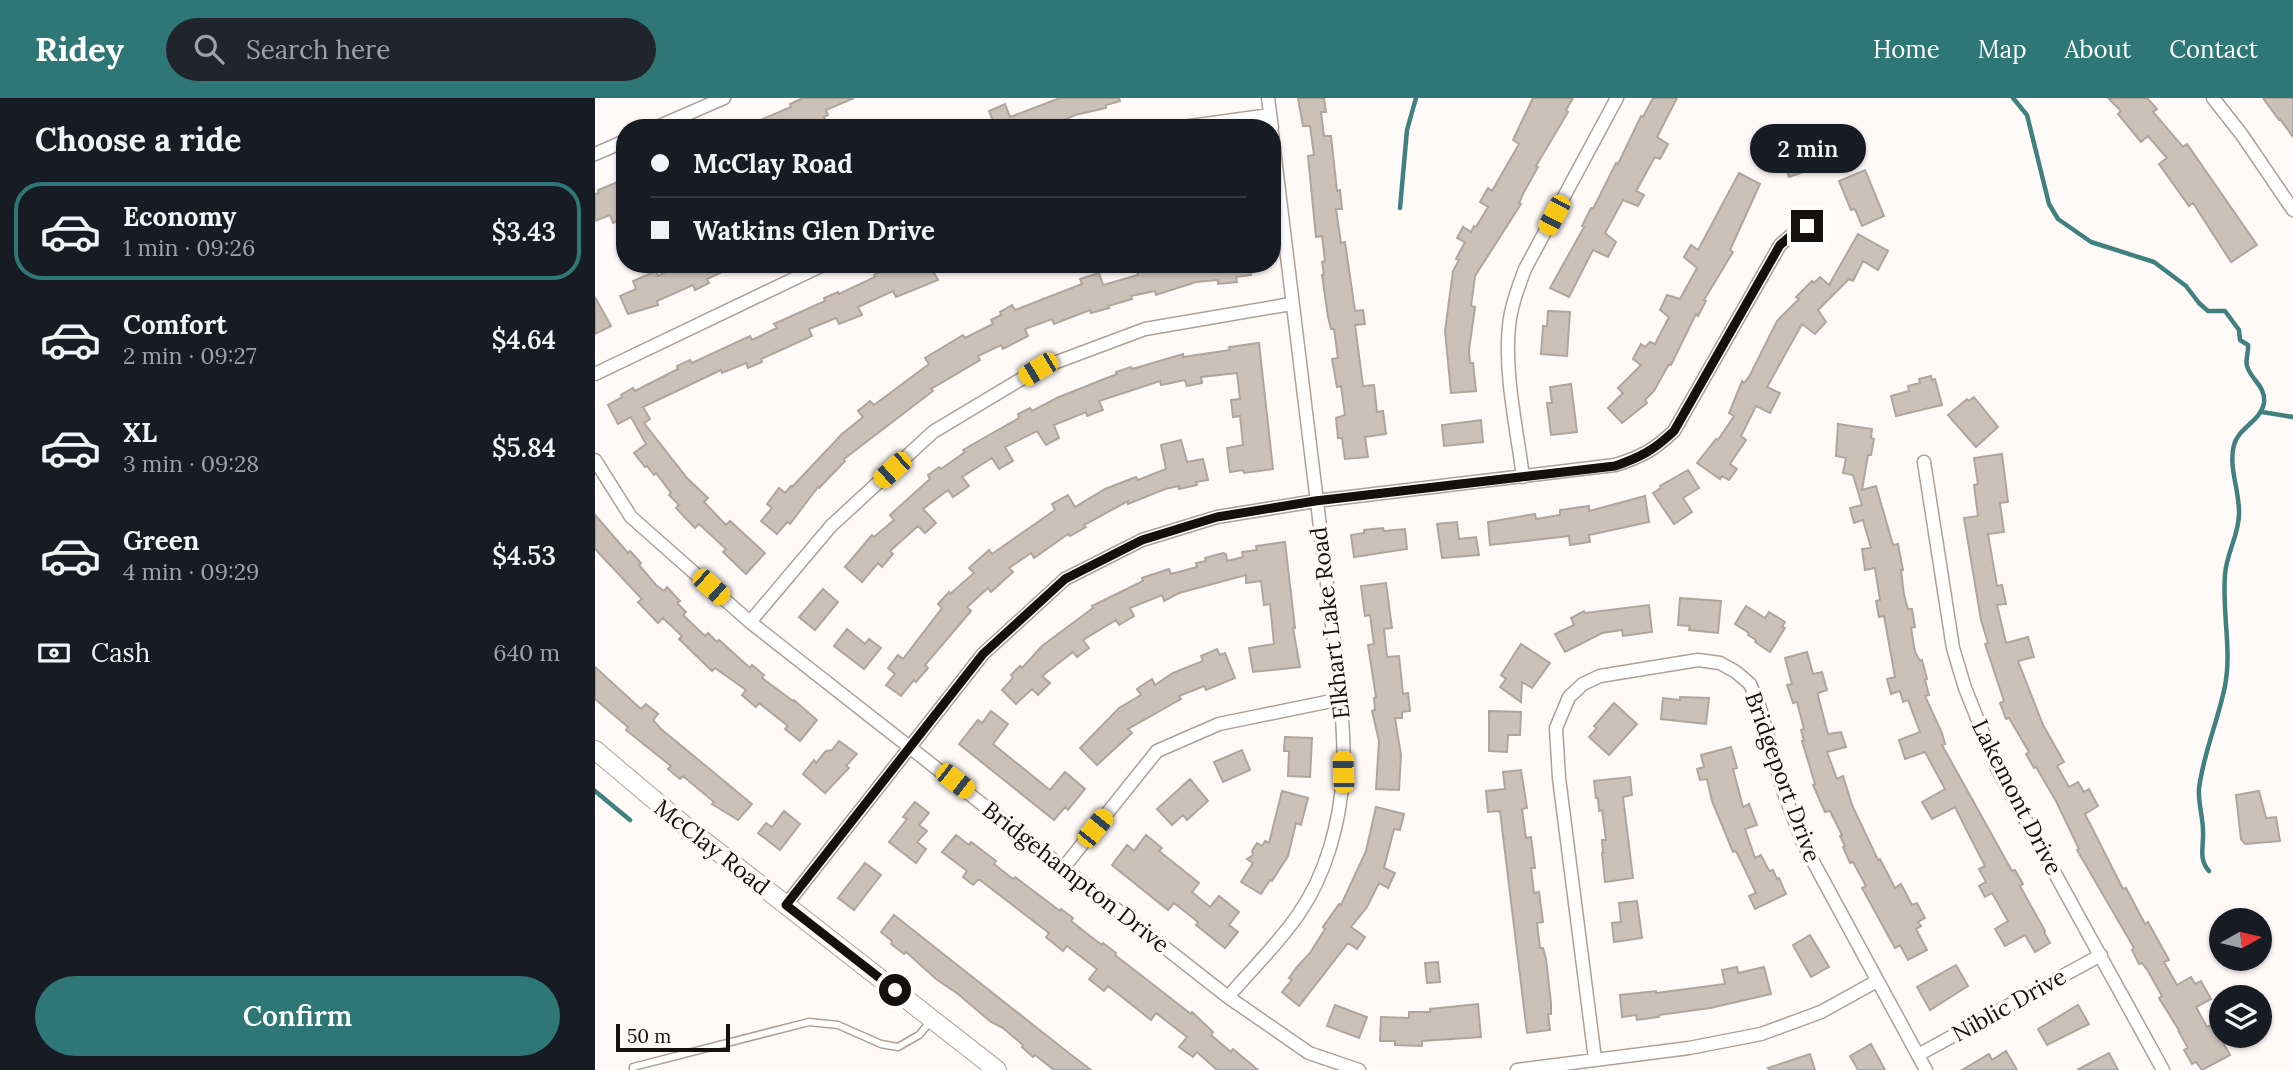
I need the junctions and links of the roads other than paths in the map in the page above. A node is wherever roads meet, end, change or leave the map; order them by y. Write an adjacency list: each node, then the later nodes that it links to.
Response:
1 (724, 98): 5 (street)
2 (1268, 98): 6 (street)
3 (1617, 98): 17 (street)
4 (2213, 98): 9 (street)
5 (676, 119)
6 (1271, 119)
7 (616, 145): 8 (street)
8 (595, 154)
9 (2293, 210)
10 (1281, 214): 13 (street, Elkhart Lake Road)
11 (1807, 226): 17 (street)
12 (806, 273): 14 (street)
13 (1291, 304): 18 (street, Elkhart Lake Road); 19 (street)
14 (595, 374)
15 (595, 460): 19 (street, Bridgehampton Drive)
16 (1924, 462): 25 (street, Lakemont Drive)
17 (1523, 477): 18 (street)
18 (1315, 501): 20 (street, Elkhart Lake Road); 21 (street)
19 (750, 622): 21 (street, Bridgehampton Drive)
20 (1341, 699): 23 (street); 27 (street, Elkhart Lake Road)
21 (912, 747): 23 (street, Bridgehampton Drive); 24 (street)
22 (595, 750): 24 (main road, McClay Road)
23 (1064, 867): 27 (street, Bridgehampton Drive)
24 (786, 905): 28 (main road, McClay Road)
25 (2101, 955): 29 (street, Niblic Drive); 36 (street, Lakemont Drive)
26 (1878, 981): 29 (street, Bridgeport Drive); 30 (street); 30 (street, Bridgeport Drive)
27 (1228, 997): 33 (street, Bridgehampton Drive)
28 (933, 1020): 31 (lane); 32 (main road, McClay Road)
29 (1918, 1055): 35 (street, Bridgeport Drive)
30 (1595, 1059): 34 (street)
31 (633, 1070)
32 (997, 1070)
33 (1359, 1070)
34 (1517, 1070)
35 (1926, 1070)
36 (2163, 1070)

